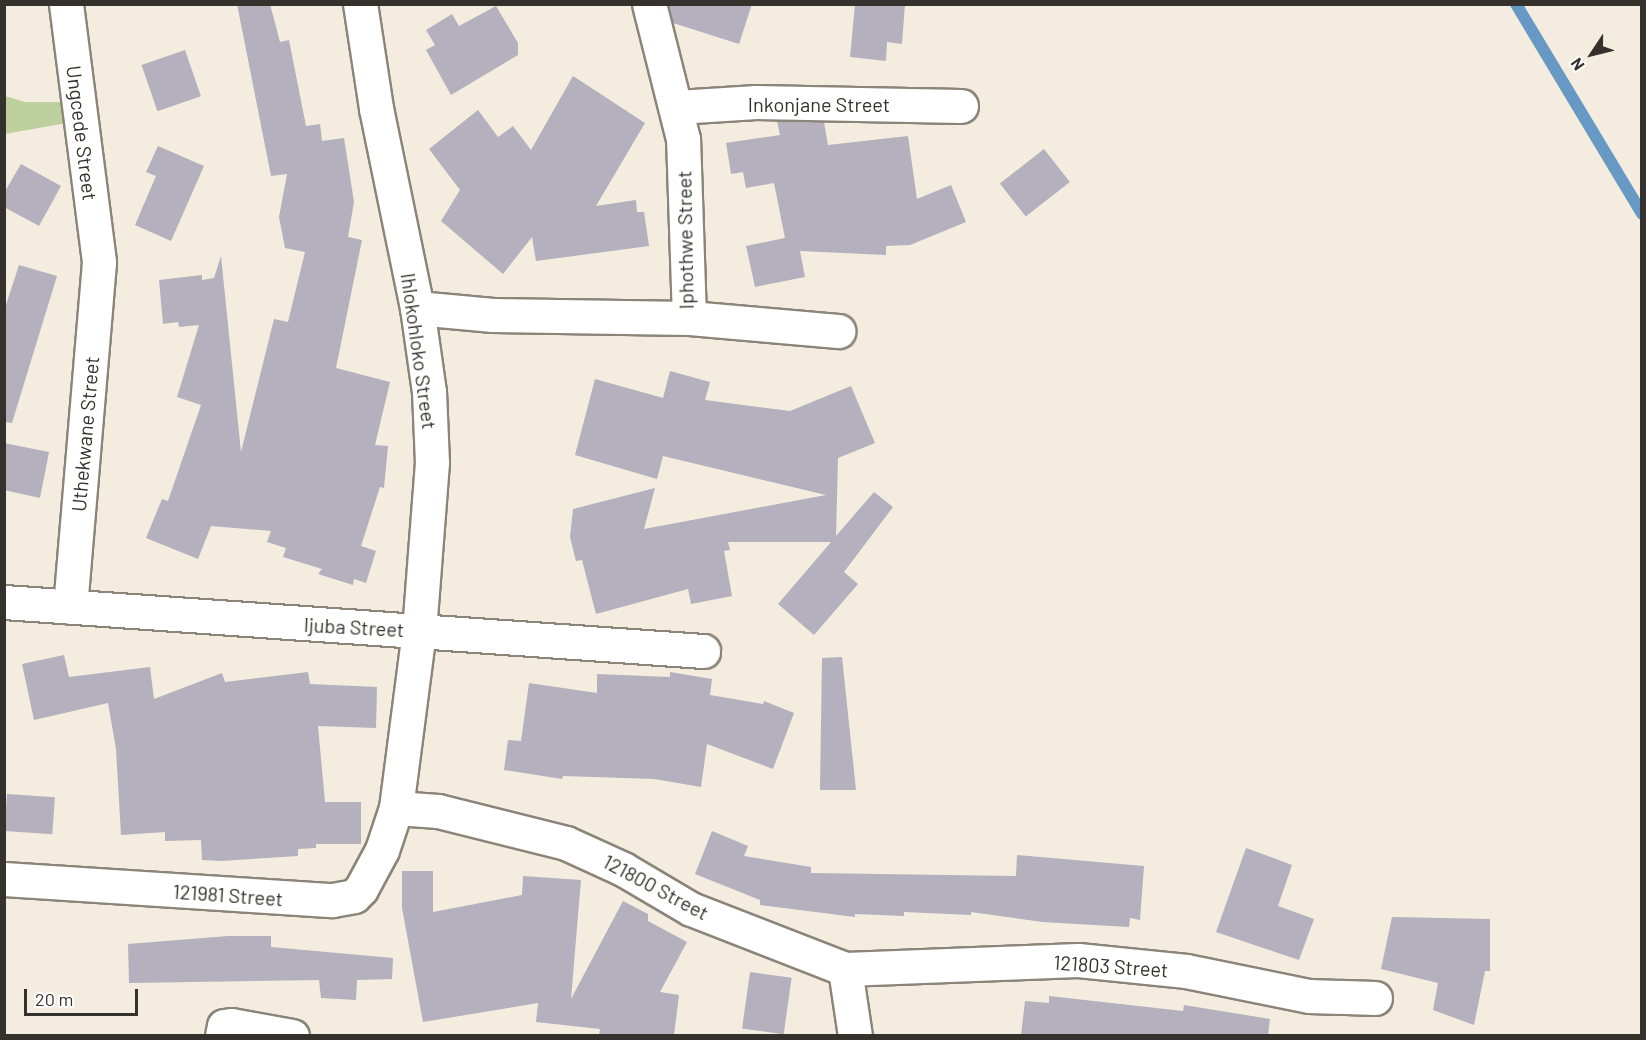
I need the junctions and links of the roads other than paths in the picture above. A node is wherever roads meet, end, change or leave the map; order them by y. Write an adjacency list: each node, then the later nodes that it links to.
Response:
1 (66, 4): 6 (street, Ungcede Street)
2 (360, 4): 7 (street, Ihlokohloko Street)
3 (649, 4): 5 (street, Iphothwe Street)
4 (961, 106): 5 (street, Inkonjane Street)
5 (677, 107): 8 (street, Iphothwe Street)
6 (99, 262): 11 (street, Uthekwane Street)
7 (417, 308): 8 (street, Iphothwe Street); 12 (street, Ihlokohloko Street)
8 (689, 318): 9 (street)
9 (837, 331)
10 (4, 602): 11 (street, Ijuba Street)
11 (70, 607): 12 (street, Ijuba Street)
12 (420, 631): 13 (street, Ijuba Street); 14 (street, Ihlokohloko Street)
13 (703, 651)
14 (396, 808): 15 (street, 121981 Street); 16 (street, 121800 Street)
15 (4, 879)
16 (845, 969): 17 (street, 121803 Street); 20 (street)
17 (1375, 998)
18 (289, 1034): 19 (street)
19 (222, 1035)
20 (855, 1035)

